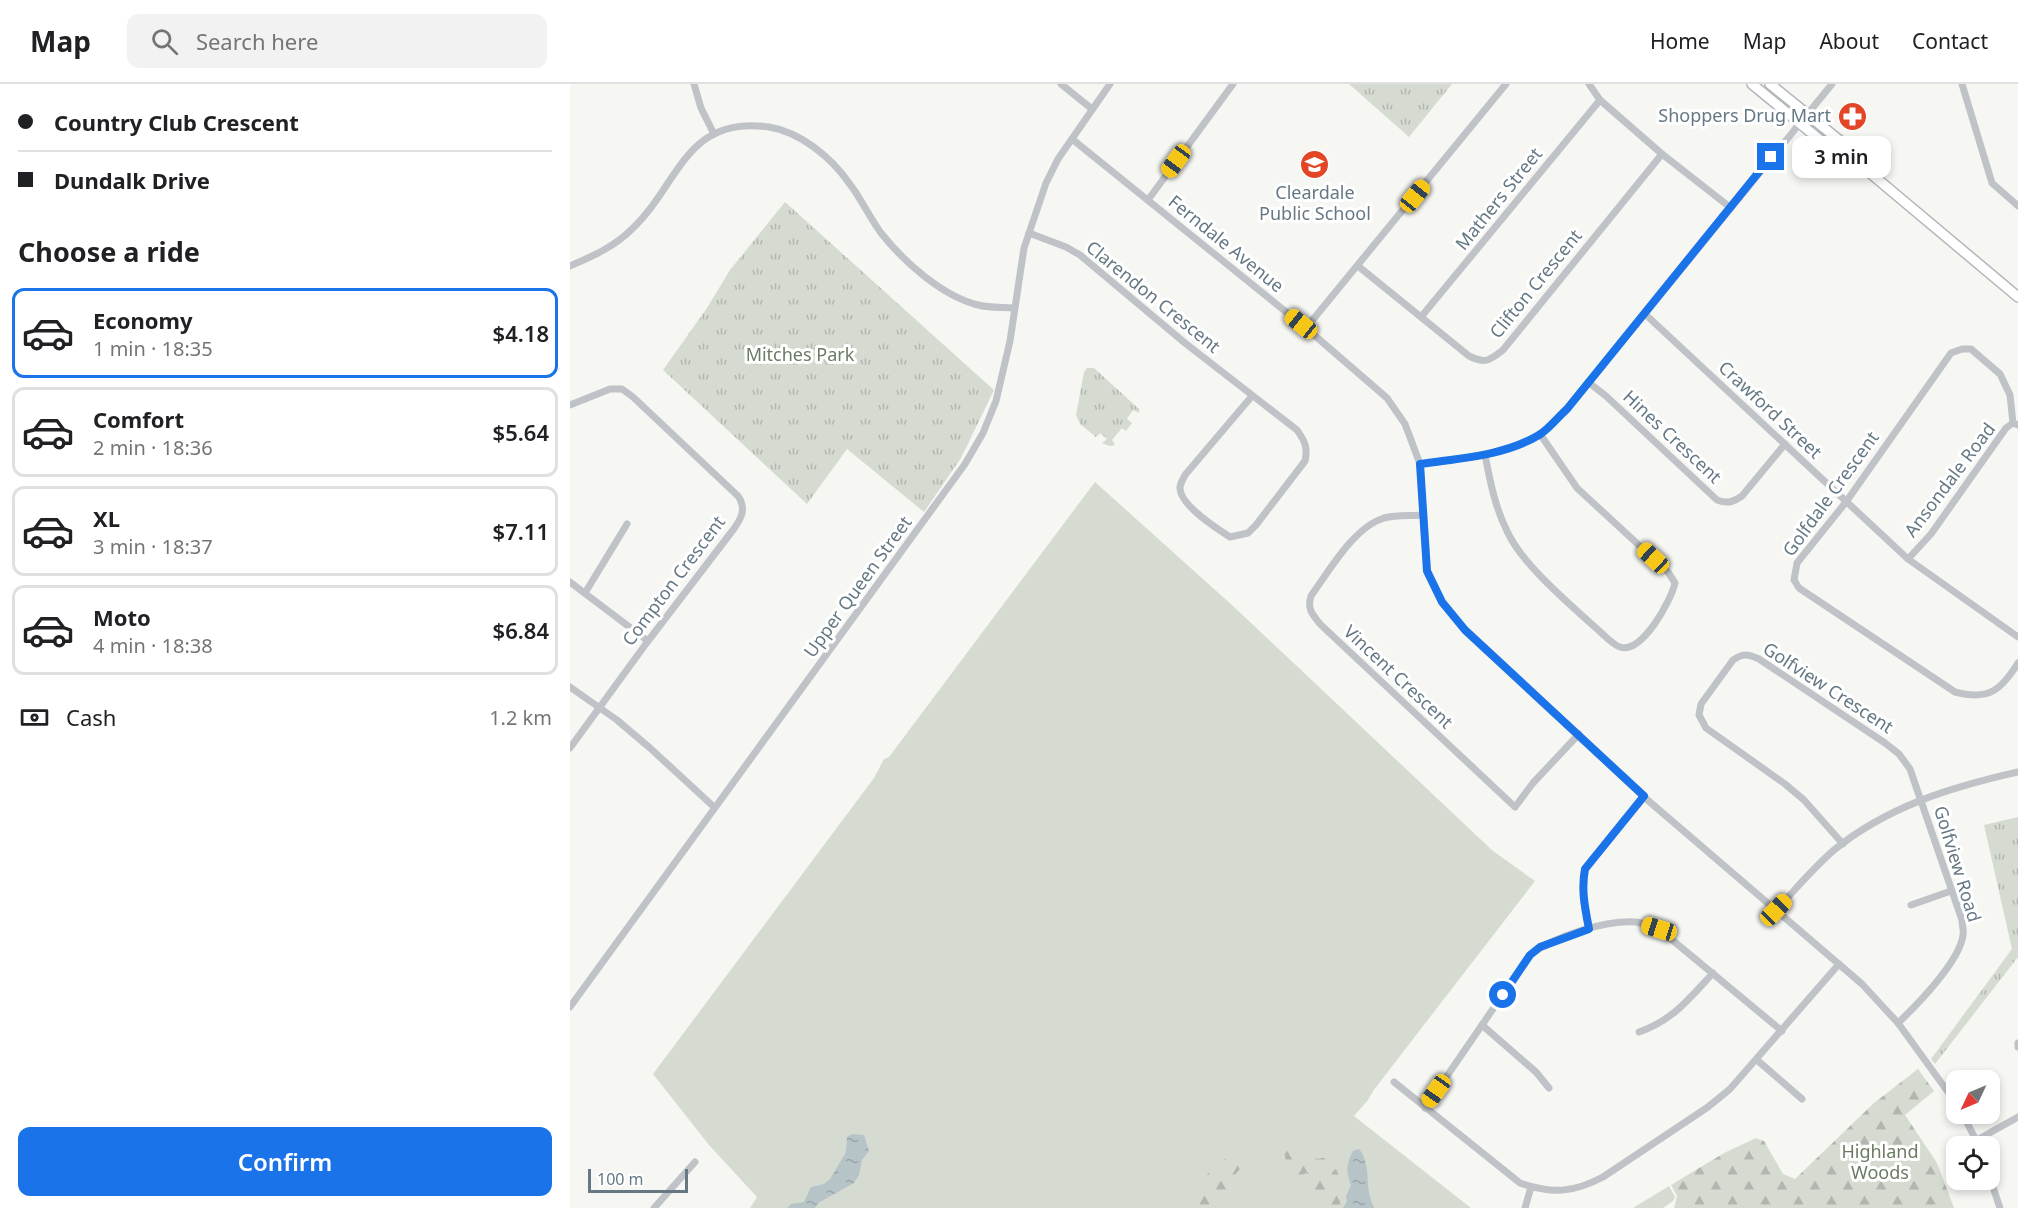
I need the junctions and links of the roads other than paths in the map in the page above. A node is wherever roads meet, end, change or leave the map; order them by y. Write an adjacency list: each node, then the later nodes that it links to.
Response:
1 (694, 84): 14 (street)
2 (1061, 84): 12 (street)
3 (1110, 84): 12 (street, Upper Queen Street)
4 (1233, 84): 17 (street)
5 (1506, 84): 22 (street)
6 (1589, 84): 11 (street)
7 (1752, 84): 13 (main road)
8 (1770, 84): 13 (main road)
9 (1832, 84): 13 (street)
10 (1962, 84): 18 (street)
11 (1600, 100): 16 (street); 26 (street, Mathers Street)
12 (1092, 109): 15 (street, Upper Queen Street)
13 (1803, 118): 19 (street); 23 (main road)
14 (714, 134): 21 (street); 24 (street)
15 (1072, 139): 17 (street, Ferndale Avenue); 20 (street, Upper Queen Street)
16 (1662, 154): 19 (street); 26 (street, Clifton Crescent)
17 (1148, 200): 27 (street, Ferndale Avenue)
18 (2018, 206)
19 (1731, 208): 25 (street)
20 (1029, 233): 24 (street, Upper Queen Street); 29 (street, Clarendon Crescent)
21 (570, 266)
22 (1358, 266): 26 (street, Clifton Crescent); 27 (street)
23 (2018, 297)
24 (1014, 308): 52 (street, Upper Queen Street)
25 (1645, 314): 28 (street); 33 (street, Crawford Street)
26 (1421, 317)
27 (1306, 328): 35 (street, Ferndale Avenue)
28 (1588, 382): 32 (street); 33 (street, Hines Crescent)
29 (1252, 396): 29 (street, Clarendon Crescent)
30 (570, 405): 43 (street, Compton Crescent)
31 (2015, 424): 36 (street, Golfdale Crescent); 39 (street, Ansondale Road)
32 (1540, 434): 34 (street); 34 (street)
33 (1785, 444): 36 (street, Crawford Street)
34 (1485, 455): 35 (street)
35 (1420, 464): 37 (street, Ferndale Avenue)
36 (1846, 502): 39 (street, Crawford Street); 44 (street, Golfdale Crescent)
37 (1422, 515): 47 (street, Ferndale Avenue); 47 (street, Vincent Crescent)
38 (627, 524): 41 (street)
39 (1908, 559): 42 (street, Crawford Street)
40 (570, 582): 41 (street)
41 (585, 592): 43 (street)
42 (2018, 637)
43 (648, 640): 46 (street, Compton Crescent)
44 (2018, 663)
45 (570, 687): 46 (street)
46 (598, 708): 48 (street, Compton Crescent); 52 (street)
47 (1579, 734): 50 (street, Ferndale Avenue)
48 (570, 748)
49 (2018, 771): 51 (street)
50 (1644, 796): 56 (street, Ferndale Avenue); 57 (street)
51 (1921, 799): 53 (street); 53 (street, Golfview Crescent); 54 (street, Golfview Road)
52 (714, 807): 60 (street, Upper Queen Street)
53 (1843, 844): 56 (street)
54 (1951, 891): 55 (street); 61 (street, Golfview Road)
55 (1911, 905)
56 (1776, 910): 58 (street, Ferndale Avenue)
57 (1589, 929): 59 (street); 62 (street)
58 (1839, 964): 61 (street, Ferndale Avenue); 63 (street)
59 (1713, 974): 63 (street); 64 (street)
60 (570, 1007)
61 (1898, 1023): 68 (street, Ferndale Avenue)
62 (1482, 1025): 67 (street); 70 (street)
63 (1782, 1031): 65 (street)
64 (1639, 1032)
65 (1756, 1060): 69 (street); 74 (street)
66 (1394, 1082): 70 (street)
67 (1549, 1088)
68 (1946, 1089)
69 (1802, 1099)
70 (1425, 1108): 74 (street)
71 (2018, 1117): 72 (street)
72 (1989, 1136)
73 (695, 1162): 76 (street)
74 (1531, 1187): 77 (street)
75 (1994, 1190): 78 (street)
76 (654, 1208)
77 (1525, 1208)
78 (2000, 1208)

